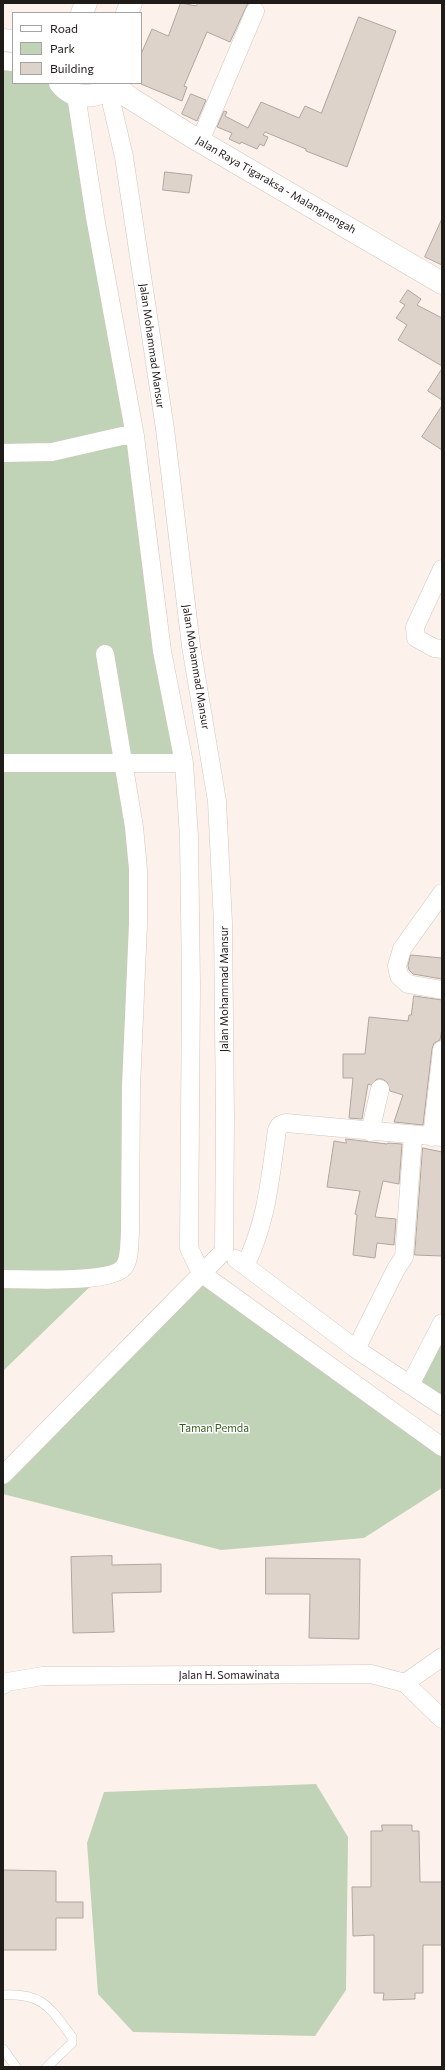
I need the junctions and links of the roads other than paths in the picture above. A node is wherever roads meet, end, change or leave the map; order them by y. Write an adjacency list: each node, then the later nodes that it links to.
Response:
1 (131, 3): 3 (main road)
2 (255, 11): 6 (street)
3 (126, 12)
4 (111, 85): 5 (main road); 6 (main road, Jalan Raya Tigaraksa - Malangnengah); 23 (street, Jalan Mohammad Mansur)
5 (68, 89): 8 (street)
6 (200, 141): 7 (main road, Jalan Raya Tigaraksa - Malangnengah)
7 (442, 283)
8 (135, 436): 9 (street); 15 (street)
9 (3, 453)
10 (442, 569): 11 (street)
11 (442, 649)
12 (105, 654): 13 (street)
13 (124, 762): 14 (street); 15 (street); 26 (street)
14 (3, 763)
15 (184, 763): 25 (street)
16 (442, 893): 17 (street)
17 (442, 990)
18 (442, 1050): 22 (street)
19 (380, 1090): 20 (street)
20 (370, 1132): 21 (street); 24 (street)
21 (413, 1136): 22 (street); 28 (street)
22 (437, 1137)
23 (224, 1251): 24 (street); 25 (street)
24 (245, 1266): 28 (street)
25 (201, 1273): 31 (street); 32 (street)
26 (3, 1279)
27 (442, 1323): 29 (street)
28 (356, 1349): 29 (street)
29 (410, 1385): 30 (street)
30 (442, 1406)
31 (442, 1447)
32 (3, 1475)
33 (442, 1657): 34 (street)
34 (405, 1683): 35 (street, Jalan H. Somawinata); 36 (street, Jalan H. Somawinata)
35 (3, 1686)
36 (442, 1719)
37 (3, 1995): 40 (lane)
38 (3, 2049): 39 (lane)
39 (16, 2067)
40 (46, 2067)

